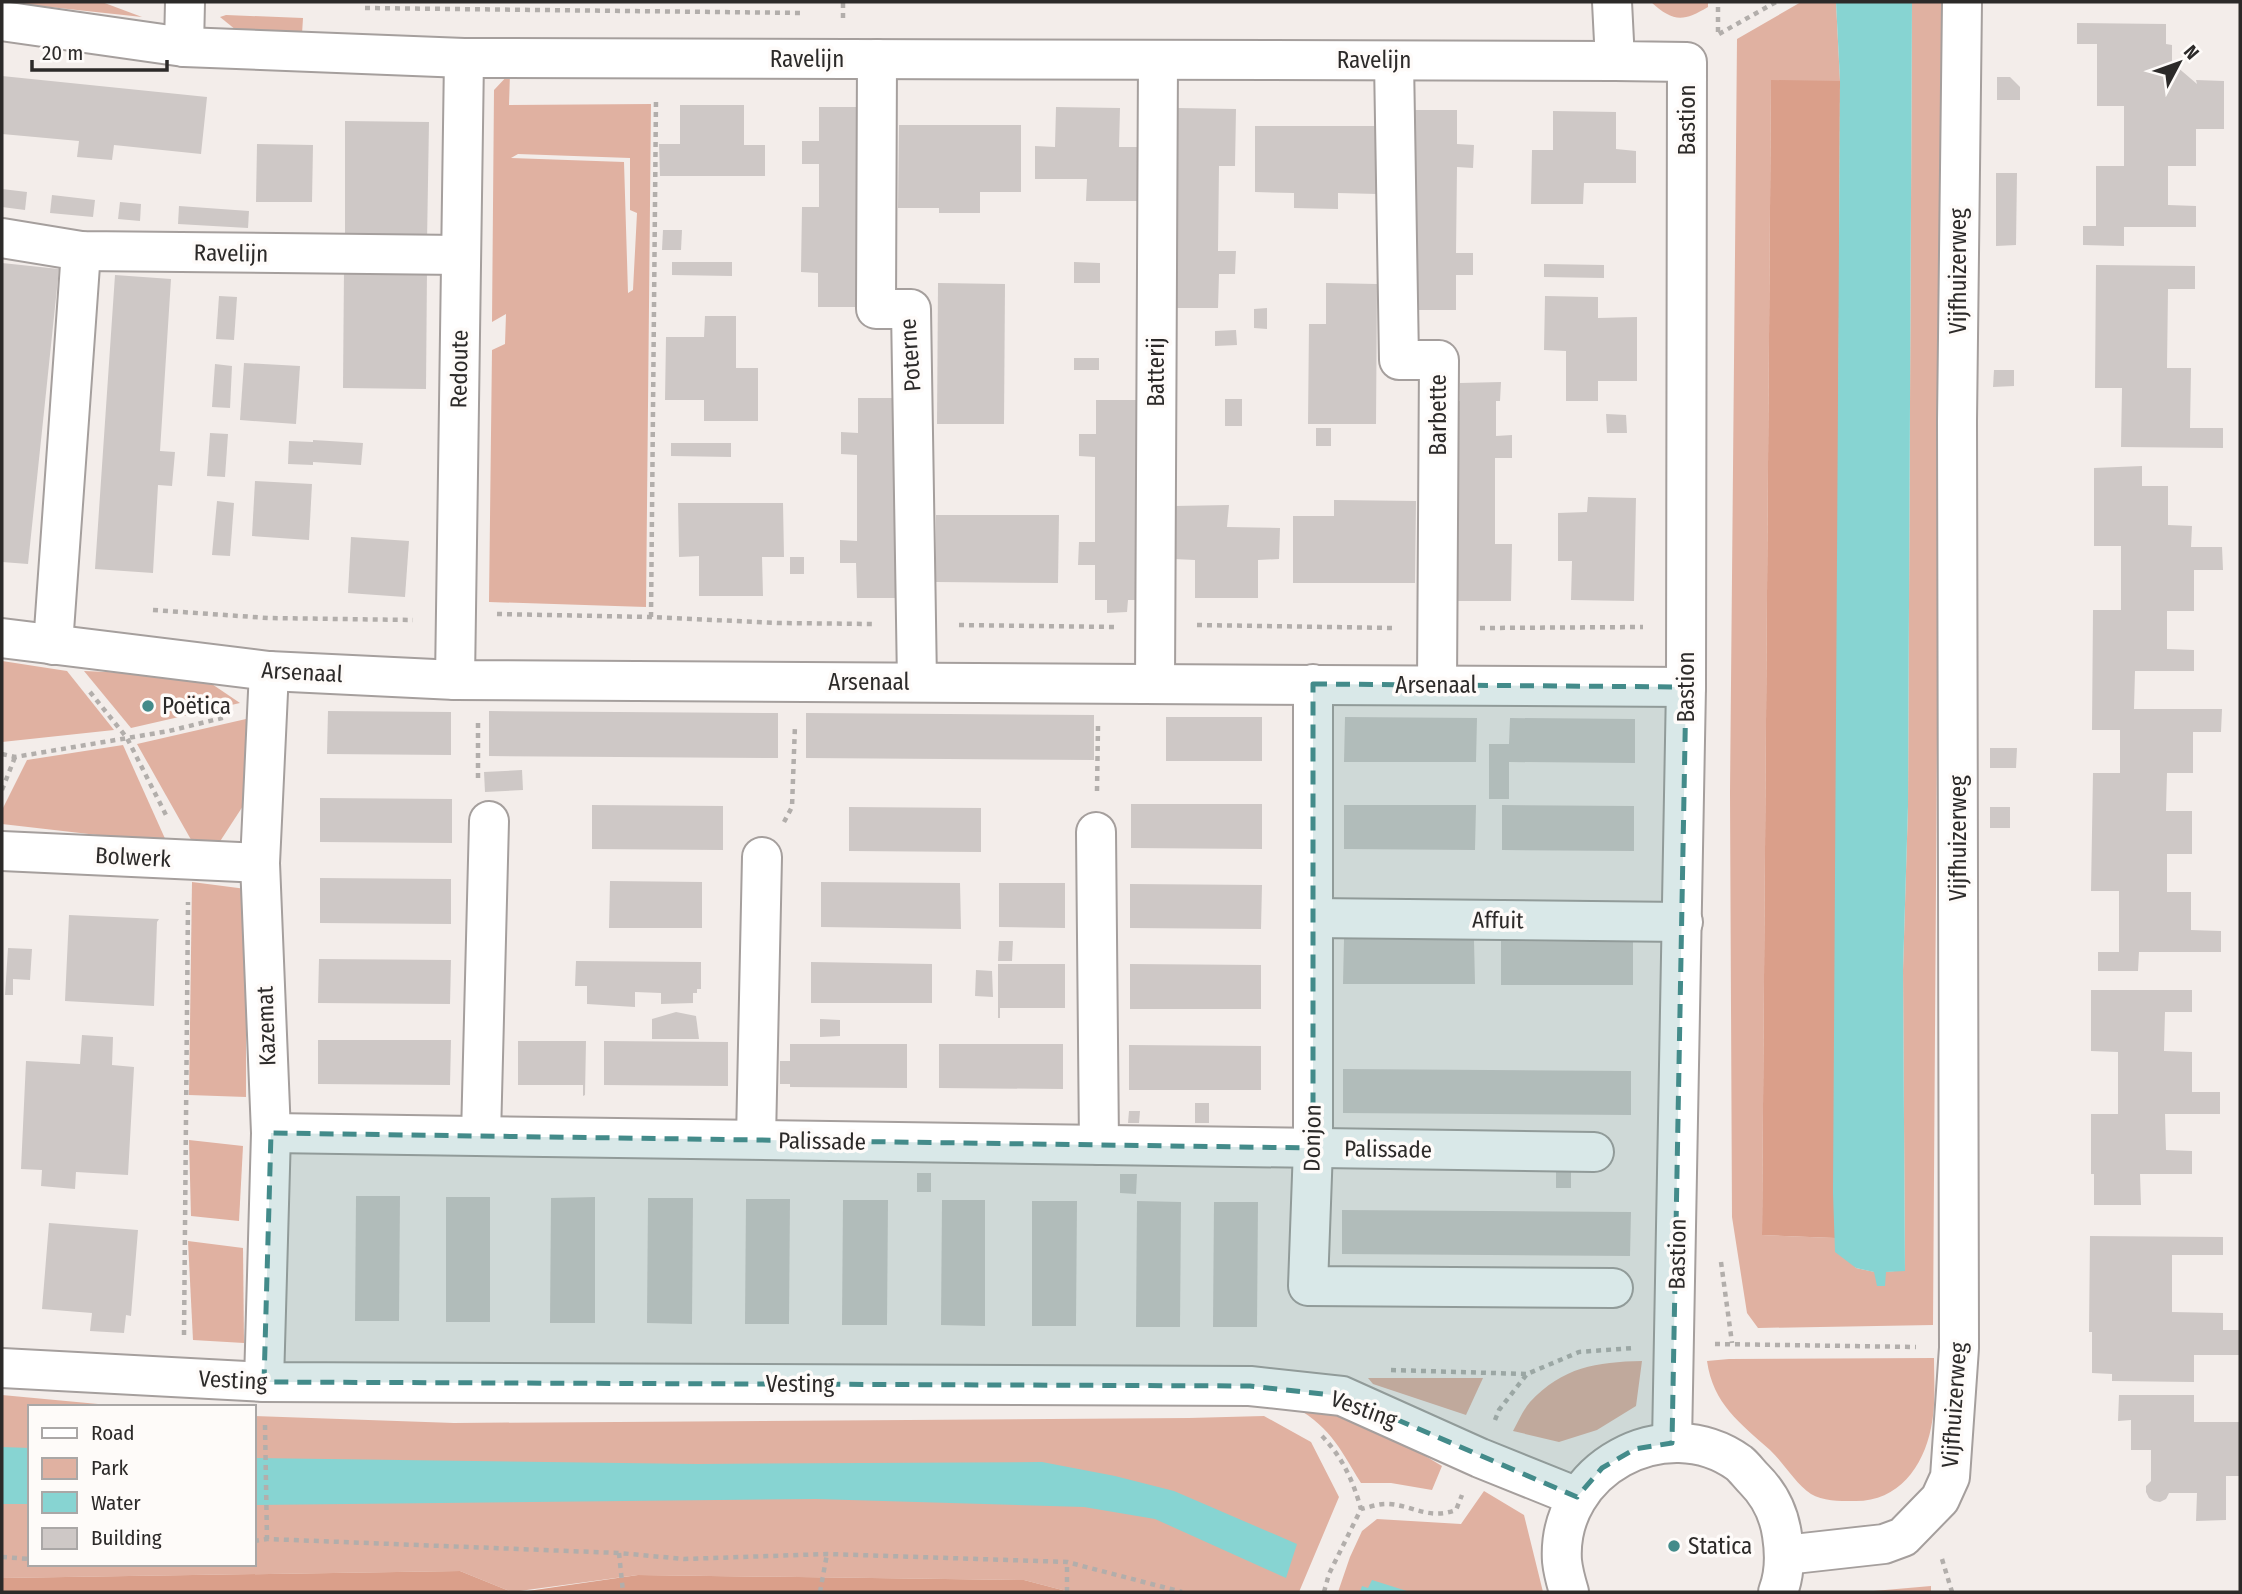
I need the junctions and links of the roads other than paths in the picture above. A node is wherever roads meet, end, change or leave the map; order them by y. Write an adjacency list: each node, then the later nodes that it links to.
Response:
1 (185, 2): 5 (street)
2 (1612, 2): 10 (street)
3 (1962, 2): 41 (street, Vijfhuizerweg)
4 (2, 21): 5 (street, Ravelijn)
5 (184, 47): 6 (street, Ravelijn)
6 (464, 58): 7 (street, Ravelijn); 13 (street, Redoute)
7 (877, 59): 8 (street, Ravelijn); 17 (street, Poterne)
8 (1158, 60): 9 (street, Ravelijn); 18 (street, Batterij)
9 (1394, 61): 10 (street, Ravelijn); 20 (street, Barbette)
10 (1615, 61): 21 (street, Bastion)
11 (2, 238): 12 (street, Ravelijn)
12 (82, 251): 13 (street, Ravelijn); 15 (street)
13 (461, 255): 16 (street, Redoute)
14 (2, 638): 15 (street, Arsenaal)
15 (53, 645): 22 (street, Arsenaal)
16 (466, 680): 17 (street, Arsenaal); 22 (street, Arsenaal)
17 (917, 682): 18 (street, Arsenaal)
18 (1155, 684): 19 (street, Arsenaal)
19 (1313, 684): 20 (street, Arsenaal); 28 (street, Donjon)
20 (1437, 685): 21 (street, Arsenaal)
21 (1686, 687): 29 (street, Bastion)
22 (268, 689): 27 (street, Kazemat)
23 (489, 821): 31 (street)
24 (1096, 832): 33 (street)
25 (3, 857): 27 (street, Bolwerk)
26 (762, 857): 32 (street, Palissade)
27 (260, 863): 30 (street, Kazemat)
28 (1313, 918): 29 (street, Affuit); 34 (street, Donjon)
29 (1683, 922): 39 (street, Bastion)
30 (271, 1133): 31 (street, Palissade); 38 (street, Kazemat)
31 (481, 1136): 32 (street, Palissade)
32 (756, 1139): 33 (street, Palissade)
33 (1099, 1145): 34 (street, Palissade)
34 (1313, 1148): 35 (street, Palissade); 36 (street, Donjon)
35 (1594, 1152)
36 (1614, 1288)
37 (2, 1368): 38 (street, Vesting)
38 (264, 1382): 40 (street, Vesting)
39 (1672, 1443): 40 (street); 41 (street)
40 (1577, 1497): 42 (street)
41 (1785, 1555): 43 (street)
42 (1569, 1592)
43 (1778, 1592)

